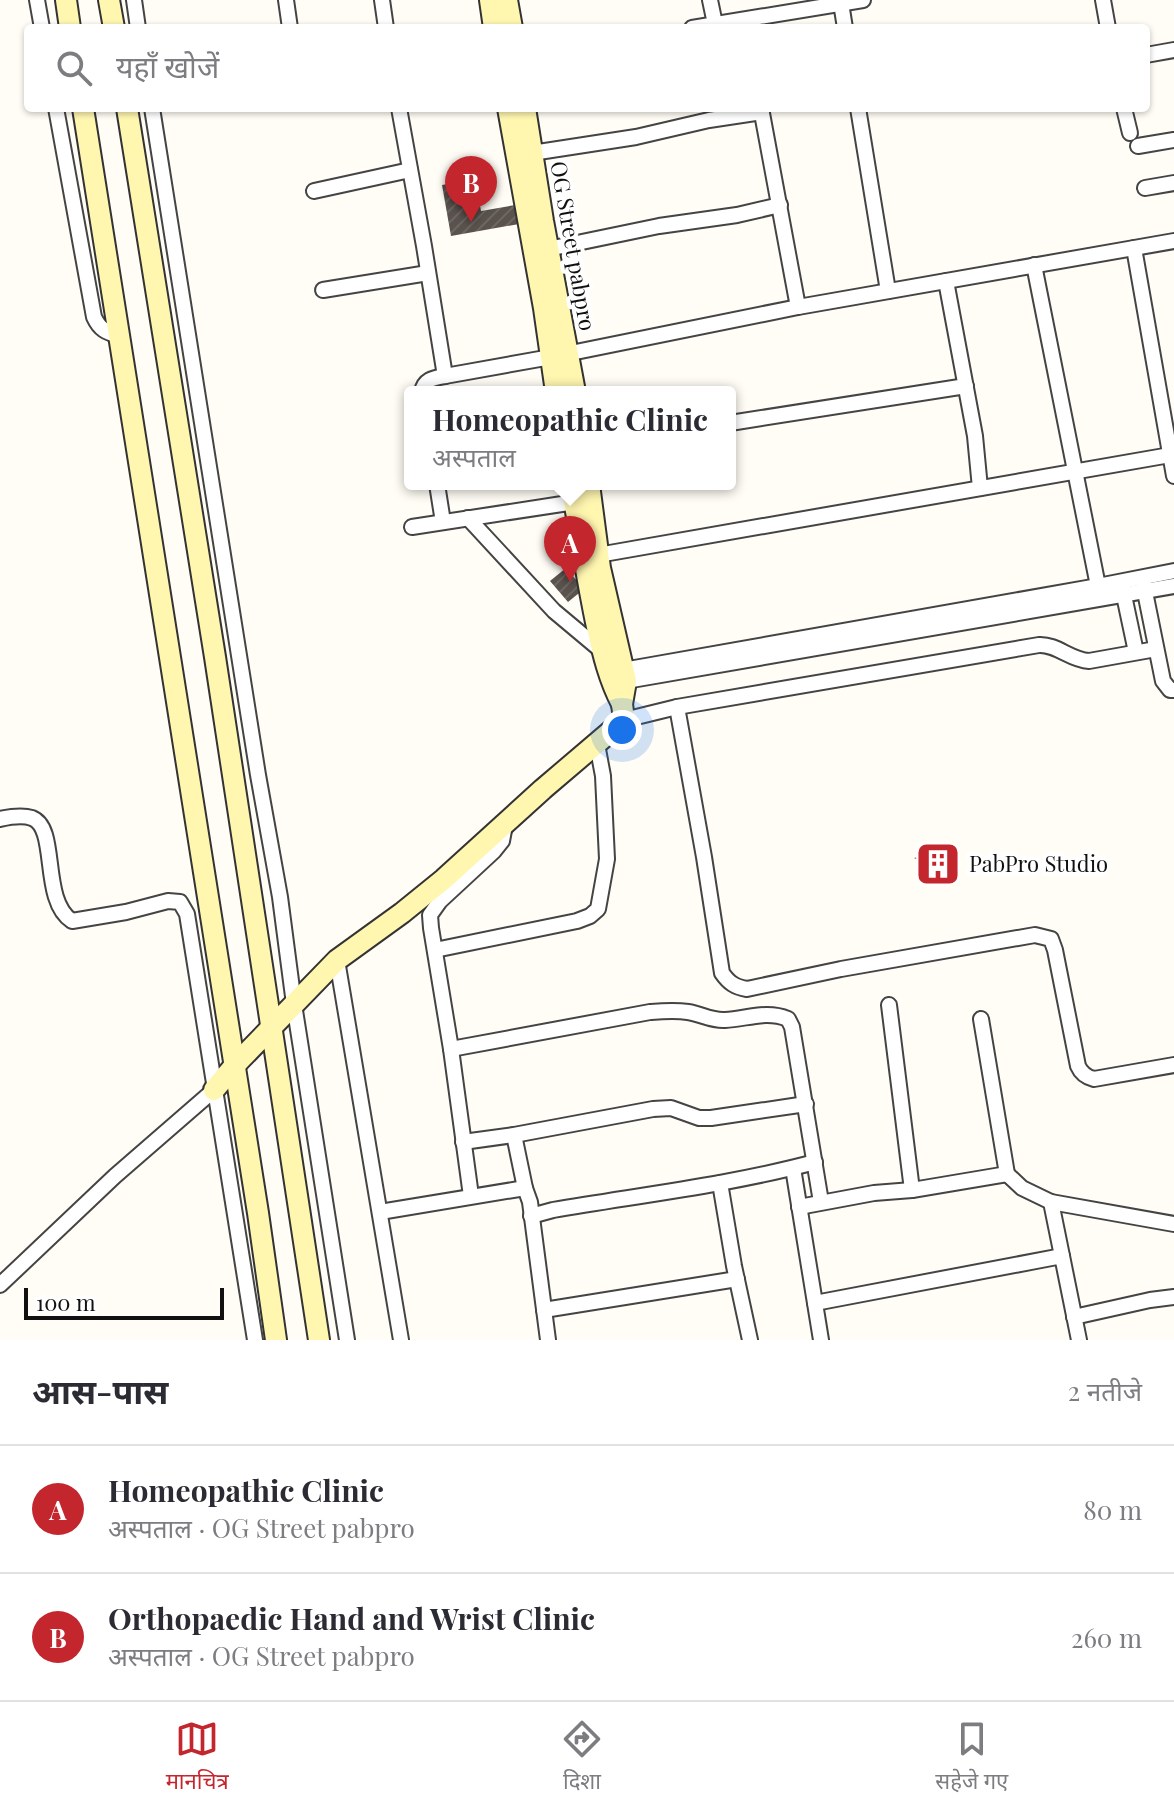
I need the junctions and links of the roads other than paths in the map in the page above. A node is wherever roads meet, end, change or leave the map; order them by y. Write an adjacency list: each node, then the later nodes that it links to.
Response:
1 (37, 0): 13 (street)
2 (66, 0): 14 (main road)
3 (109, 0): 15 (main road)
4 (134, 0): 16 (street)
5 (286, 0): 17 (street)
6 (382, 0): 18 (street)
7 (490, 0): 19 (main road)
8 (507, 0): 20 (main road)
9 (710, 0): 21 (street)
10 (863, 0): 12 (street)
11 (1103, 0): 24 (street)
12 (841, 3): 22 (street); 23 (street)
13 (41, 24)
14 (69, 24)
15 (113, 24)
16 (137, 24)
17 (289, 24)
18 (385, 24)
19 (493, 24)
20 (511, 24)
21 (715, 24): 22 (street)
22 (745, 24)
23 (844, 24)
24 (1107, 24)
25 (1174, 50): 26 (street)
26 (1150, 54)
27 (57, 112): 56 (street)
28 (84, 112): 56 (main road)
29 (128, 112): 94 (main road)
30 (153, 112): 91 (street)
31 (400, 112): 42 (street)
32 (509, 112): 57 (main road, OG Street pabpro)
33 (526, 112): 41 (main road, OG Street pabpro)
34 (751, 112): 41 (street)
35 (762, 112): 46 (street)
36 (859, 112): 54 (street)
37 (1125, 112): 38 (street)
38 (1130, 133)
39 (1174, 140): 40 (street)
40 (1138, 146)
41 (532, 153): 49 (main road, OG Street pabpro)
42 (410, 170): 45 (street); 51 (street)
43 (1174, 183): 44 (street)
44 (1145, 188)
45 (314, 191)
46 (780, 205): 49 (street); 55 (street)
47 (1174, 241): 48 (street)
48 (1134, 248): 50 (street); 64 (street)
49 (548, 249): 57 (main road, OG Street pabpro)
50 (1034, 265): 52 (street); 65 (street)
51 (428, 273): 53 (street); 58 (street)
52 (946, 281): 54 (street); 62 (street)
53 (323, 290)
54 (888, 291): 55 (street)
55 (798, 307): 57 (street)
56 (119, 336): 96 (main road)
57 (559, 355): 58 (street); 60 (main road, OG Street pabpro); 61 (main road, OG Street pabpro)
58 (445, 376): 59 (street)
59 (424, 386)
60 (556, 386)
61 (572, 386)
62 (966, 386): 63 (street); 67 (street)
63 (736, 422)
64 (1170, 455): 65 (street); 66 (street)
65 (1075, 472): 67 (street); 77 (street)
66 (1174, 476)
67 (980, 488): 74 (street)
68 (438, 490): 72 (street)
69 (590, 490): 74 (main road)
70 (573, 493): 71 (street); 82 (main road)
71 (468, 518): 72 (street); 82 (street)
72 (443, 522): 73 (street)
73 (412, 527)
74 (598, 555): 82 (main road)
75 (1174, 571): 76 (street)
76 (1144, 584): 78 (street); 79 (street); 80 (street)
77 (1098, 586): 79 (street); 82 (street)
78 (1174, 586)
79 (1123, 588): 81 (street); 82 (street)
80 (1156, 649): 81 (street); 83 (street)
81 (1136, 652): 84 (street)
82 (614, 672): 85 (main road)
83 (1174, 690)
84 (677, 707): 85 (street); 97 (street)
85 (623, 712): 86 (main road)
86 (597, 744): 88 (main road); 89 (street)
87 (0, 819): 98 (street)
88 (505, 825): 89 (street); 90 (main road)
89 (435, 950): 95 (street)
90 (337, 960): 91 (main road); 112 (street)
91 (294, 1004): 94 (main road); 125 (street)
92 (889, 1005): 107 (street)
93 (981, 1019): 104 (street)
94 (273, 1026): 96 (main road); 124 (main road)
95 (451, 1049): 99 (street); 101 (street)
96 (235, 1065): 98 (main road); 123 (main road)
97 (1174, 1065)
98 (214, 1090): 117 (street); 122 (street)
99 (806, 1104): 100 (street); 102 (street)
100 (514, 1135): 101 (street); 106 (street)
101 (463, 1142): 108 (street)
102 (815, 1162): 103 (street); 109 (street)
103 (793, 1168): 105 (street); 111 (street)
104 (1007, 1174): 107 (street); 110 (street)
105 (720, 1183): 113 (street); 116 (street)
106 (525, 1188): 108 (street); 113 (street)
107 (912, 1190): 109 (street)
108 (471, 1196): 112 (street)
109 (821, 1202): 111 (street)
110 (1051, 1202): 114 (street); 115 (street)
111 (799, 1207): 119 (street)
112 (380, 1212): 126 (street)
113 (531, 1216): 120 (street)
114 (1174, 1224)
115 (1062, 1256): 119 (street); 121 (street)
116 (737, 1279): 120 (street); 128 (street)
117 (0, 1285)
118 (1174, 1297): 121 (street)
119 (815, 1303): 129 (street)
120 (544, 1310): 127 (street)
121 (1074, 1317): 130 (street)
122 (255, 1340)
123 (276, 1340)
124 (319, 1340)
125 (347, 1340)
126 (401, 1340)
127 (548, 1340)
128 (750, 1340)
129 (821, 1340)
130 (1079, 1340)

